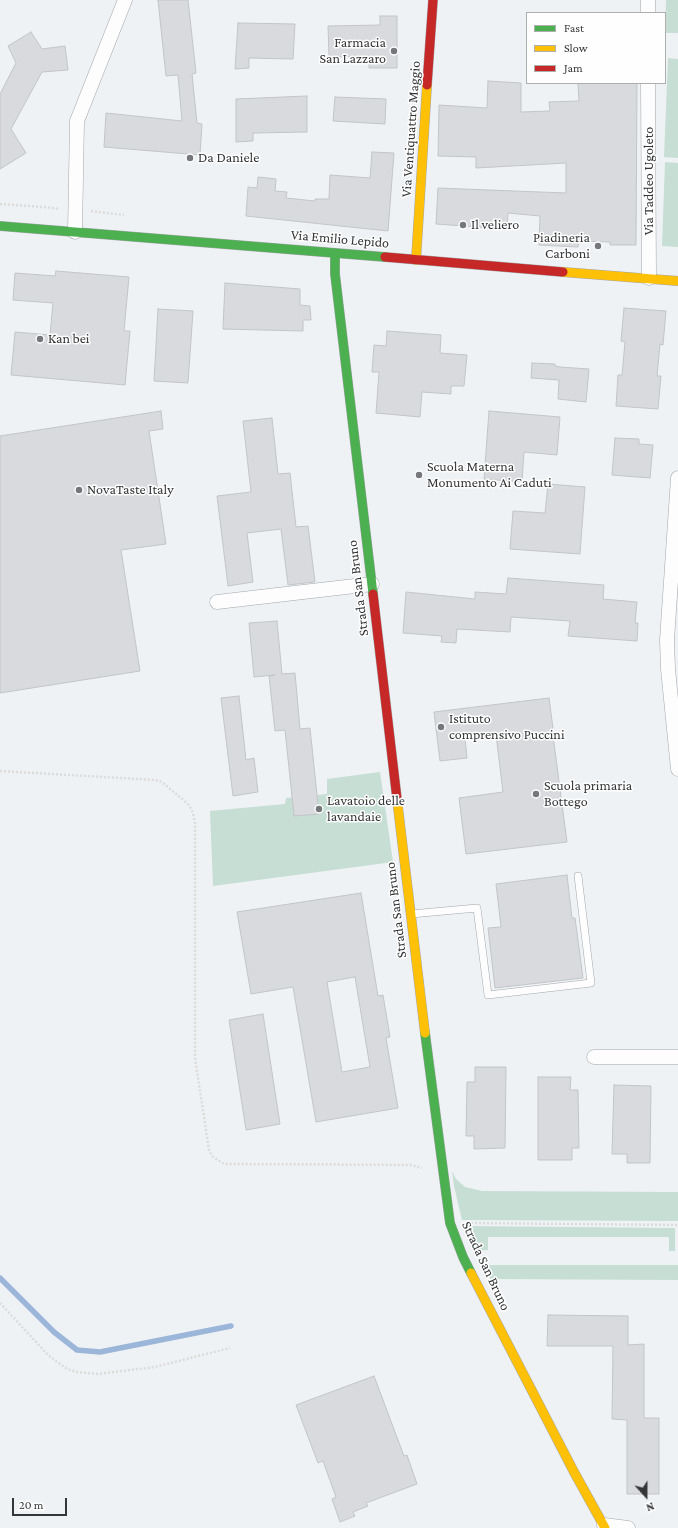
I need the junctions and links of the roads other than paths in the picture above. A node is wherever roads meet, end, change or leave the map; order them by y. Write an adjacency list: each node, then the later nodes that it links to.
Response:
1 (125, 0): 7 (street)
2 (433, 0): 9 (street, Via Ventiquattro Maggio)
3 (648, 0): 4 (street)
4 (648, 12)
5 (648, 84): 10 (street, Via Taddeo Ugoleto)
6 (0, 226): 7 (street, Via Emilio Lepido)
7 (75, 232): 8 (street, Via Emilio Lepido)
8 (336, 253): 9 (street, Via Emilio Lepido); 13 (street, Strada San Bruno)
9 (416, 260): 10 (street, Via Emilio Lepido)
10 (649, 278): 11 (street, Via Emilio Lepido)
11 (678, 280)
12 (678, 478): 15 (street)
13 (372, 584): 14 (street); 17 (street, Strada San Bruno)
14 (217, 602)
15 (678, 768)
16 (578, 876): 17 (lane)
17 (411, 914): 20 (street, Strada San Bruno)
18 (594, 1057): 19 (street)
19 (678, 1057)
20 (604, 1527): 21 (street)
21 (628, 1528)

